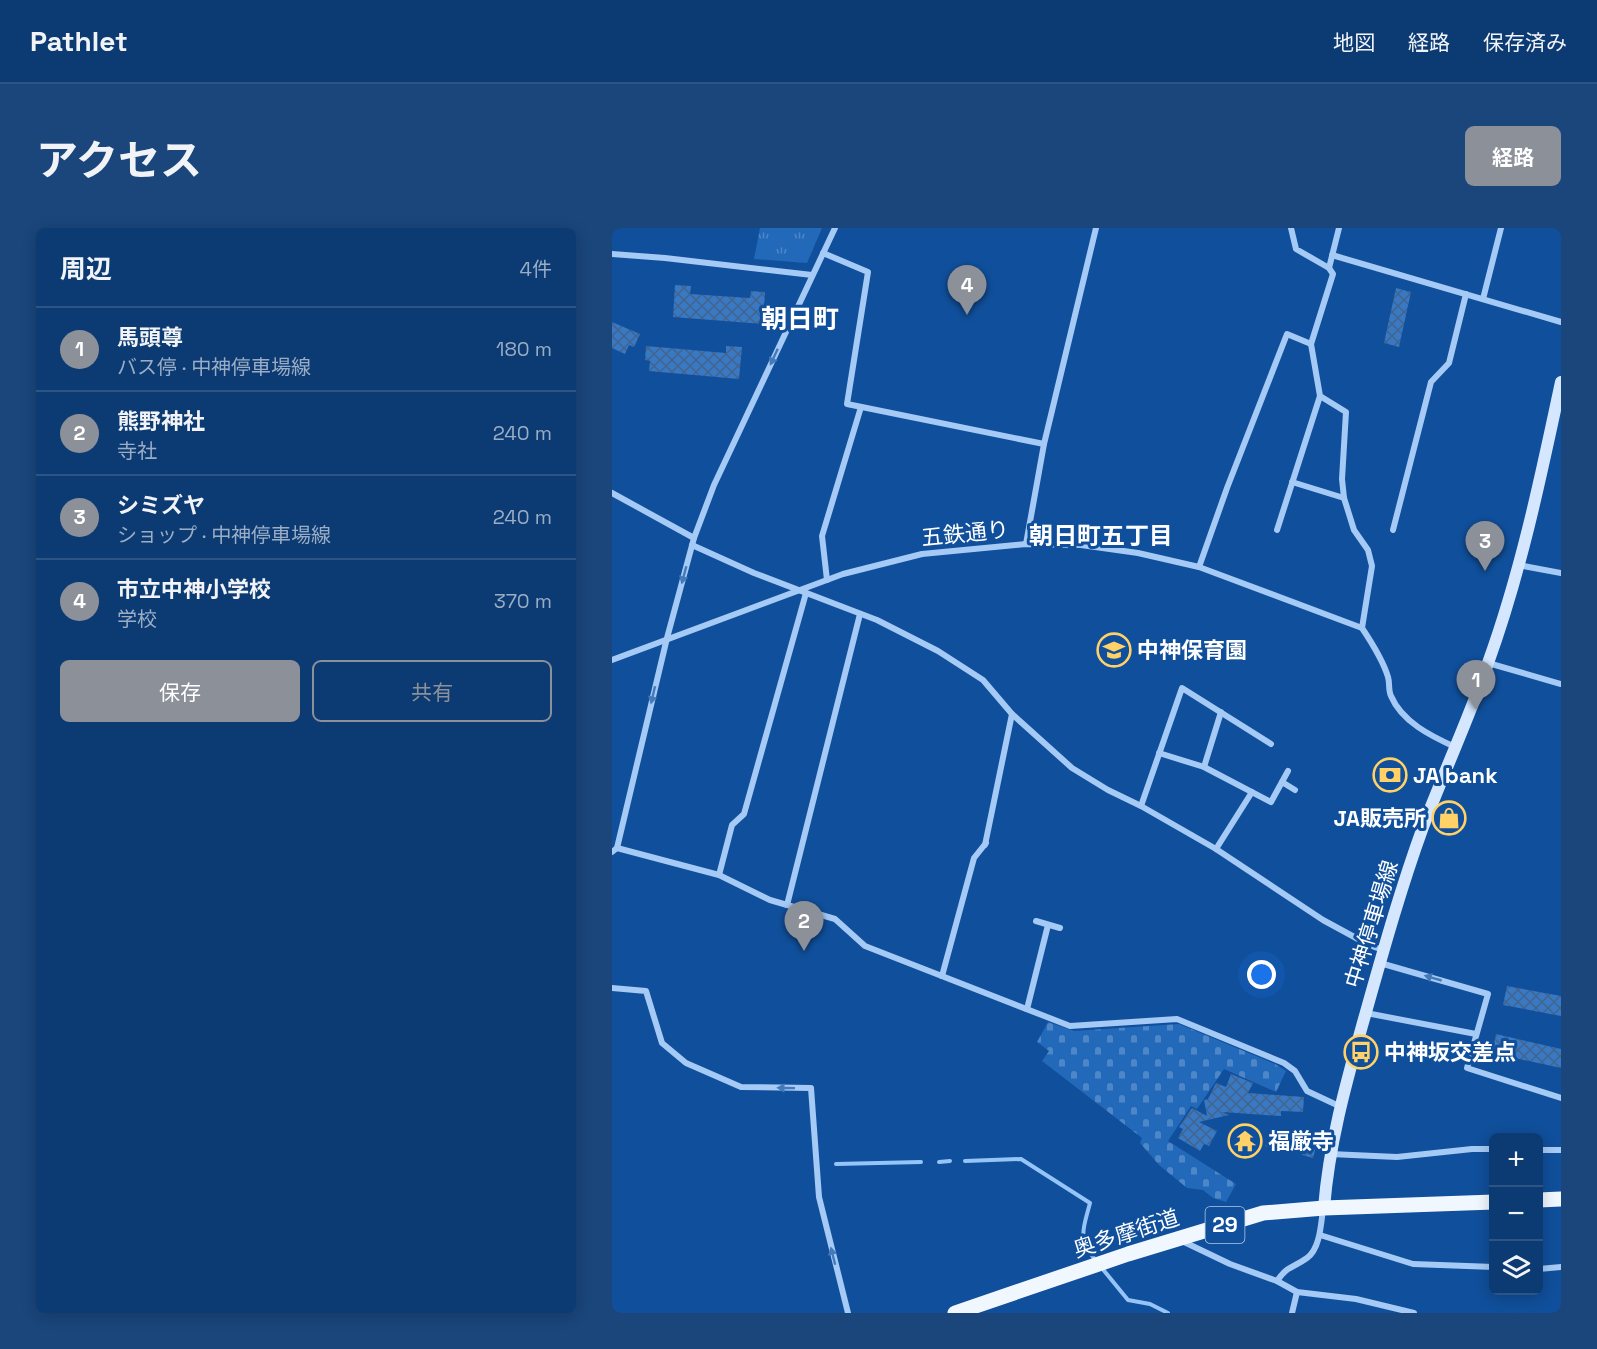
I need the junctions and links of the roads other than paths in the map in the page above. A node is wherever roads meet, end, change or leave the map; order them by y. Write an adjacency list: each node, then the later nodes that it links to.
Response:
1 (835, 228): 6 (street)
2 (1096, 228): 18 (street)
3 (1291, 228): 9 (street)
4 (1339, 228): 8 (street)
5 (1501, 228): 12 (street)
6 (823, 253): 10 (street); 17 (street)
7 (612, 255): 10 (street)
8 (1332, 255): 9 (street); 11 (street)
9 (1329, 268): 14 (street)
10 (812, 275): 24 (street, one-way to 24)
11 (1466, 294): 12 (street); 23 (street)
12 (1483, 299): 13 (street)
13 (1561, 322)
14 (1311, 344): 16 (street); 27 (street)
15 (1560, 391): 26 (main road, 中神停車場線)
16 (1320, 396): 19 (street); 21 (street)
17 (861, 406): 18 (street); 29 (street)
18 (1044, 444): 25 (street)
19 (1292, 482): 21 (street); 22 (street)
20 (612, 493): 24 (street)
21 (1344, 498): 32 (street)
22 (1277, 530)
23 (1393, 530)
24 (693, 541): 30 (street); 33 (street, one-way to 33)
25 (1026, 544): 27 (street, 五鉄通り); 29 (street, 五鉄通り)
26 (1518, 565): 28 (street); 35 (main road, 中神停車場線)
27 (1199, 567): 32 (street, 五鉄通り)
28 (1561, 573)
29 (827, 580): 30 (street, 五鉄通り)
30 (803, 591): 31 (street); 33 (street, 五鉄通り); 52 (street)
31 (860, 614): 38 (street); 53 (street)
32 (1362, 628): 40 (street)
33 (667, 638): 34 (street, 五鉄通り); 50 (street, one-way to 50)
34 (612, 660)
35 (1488, 663): 36 (street); 40 (main road, 中神停車場線)
36 (1561, 684)
37 (1221, 712): 39 (street); 41 (street); 42 (street)
38 (1012, 714): 47 (street); 48 (street)
39 (1271, 744)
40 (1455, 747): 57 (main road, 中神停車場線)
41 (1160, 753): 42 (street); 47 (street)
42 (1204, 767): 46 (street)
43 (1288, 771): 44 (street)
44 (1282, 782): 45 (street); 46 (street)
45 (1295, 790)
46 (1252, 792): 49 (street)
47 (1142, 806): 49 (street)
48 (986, 843): 51 (street); 59 (street)
49 (1216, 849): 57 (street)
50 (614, 850): 52 (street)
51 (984, 851)
52 (719, 875): 53 (street)
53 (787, 905): 59 (street)
54 (1036, 921): 55 (street)
55 (1048, 925): 56 (street); 61 (street)
56 (1060, 928)
57 (1383, 950): 58 (main road, 中神停車場線)
58 (1379, 963): 62 (main road, 中神停車場線); 63 (street, one-way to 58)
59 (942, 976): 61 (street)
60 (612, 988): 81 (street, one-way to 60)
61 (1027, 1009): 65 (street)
62 (1366, 1012): 63 (street); 65 (main road, 中神停車場線)
63 (1476, 1034): 64 (street)
64 (1561, 1098)
65 (1339, 1106): 69 (main road, 中神停車場線)
66 (1489, 1149): 69 (street)
67 (1543, 1150): 68 (street)
68 (1561, 1150)
69 (1330, 1154): 73 (main road, 中神停車場線)
70 (1561, 1199): 71 (main road)
71 (1543, 1200)
72 (1489, 1202): 73 (main road, 奥多摩街道 / 29)
73 (1324, 1208): 74 (street); 75 (main road, 奥多摩街道 / 29)
74 (1320, 1235): 76 (street); 79 (street)
75 (1178, 1240): 79 (street); 82 (main road, 奥多摩街道 / 29)
76 (1489, 1267)
77 (1561, 1267): 78 (street)
78 (1543, 1269)
79 (1277, 1281): 80 (street)
80 (1298, 1292): 83 (street); 84 (street)
81 (848, 1313)
82 (955, 1313)
83 (1292, 1313)
84 (1414, 1313)

